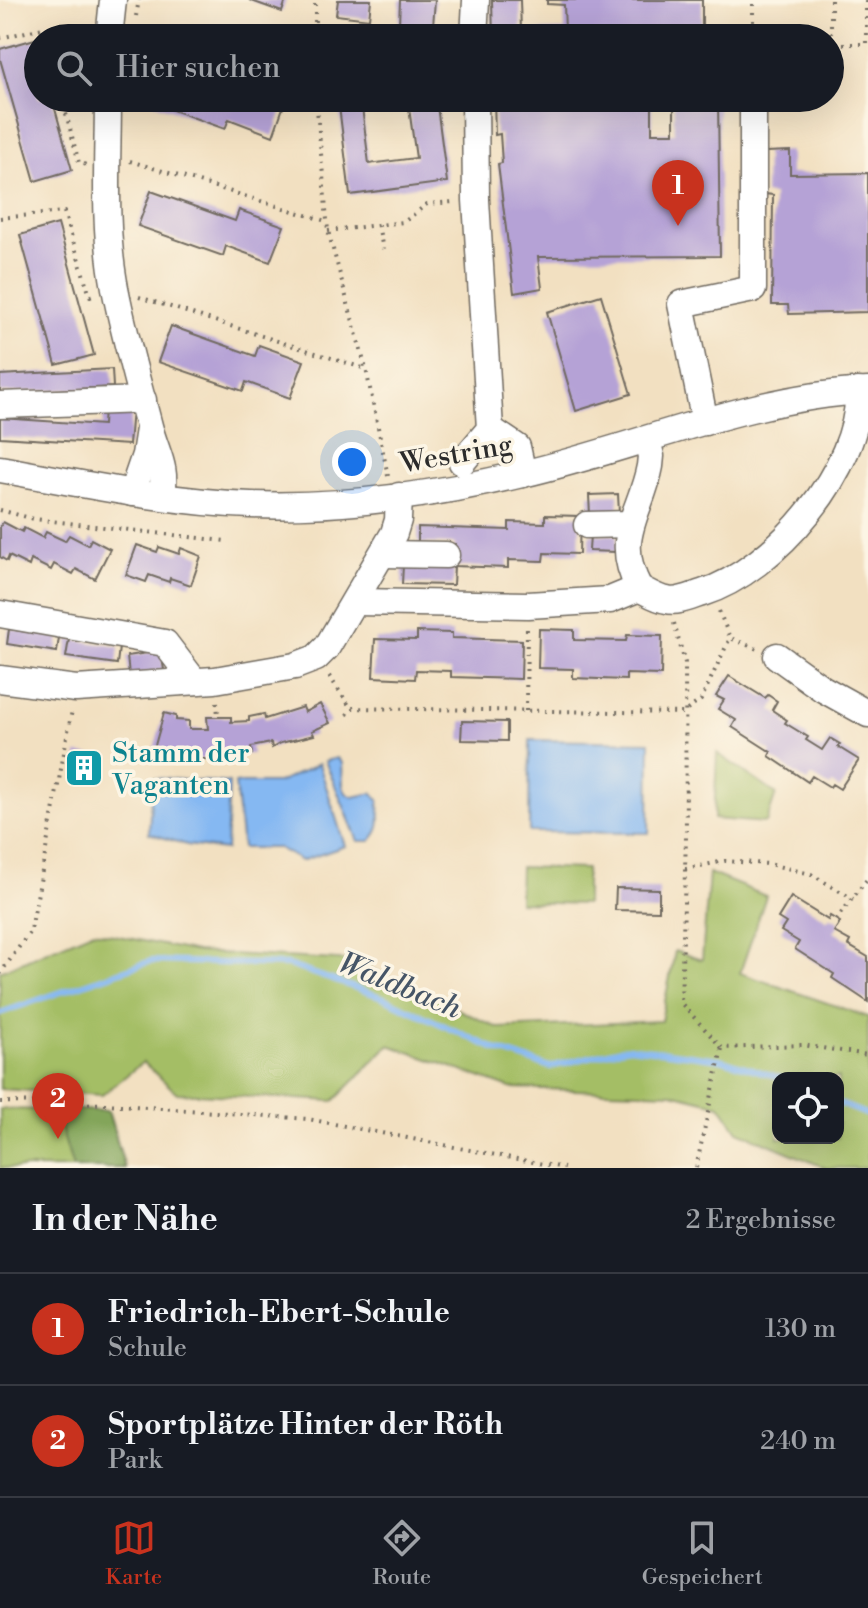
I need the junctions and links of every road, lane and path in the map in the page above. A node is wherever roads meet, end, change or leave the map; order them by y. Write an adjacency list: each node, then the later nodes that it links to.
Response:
1 (113, 0): 7 (street)
2 (315, 0): 8 (path)
3 (476, 0): 9 (street)
4 (753, 0): 10 (path)
5 (831, 0): 11 (path)
6 (866, 0): 14 (path)
7 (110, 24)
8 (315, 24)
9 (475, 24)
10 (753, 24)
11 (831, 24)
12 (24, 32): 13 (path)
13 (0, 38)
14 (844, 44)
15 (66, 112): 20 (path)
16 (110, 112): 20 (street)
17 (317, 112): 23 (path)
18 (475, 112): 21 (street)
19 (753, 112): 33 (street)
20 (119, 167): 23 (path); 27 (street)
21 (476, 200): 24 (path); 35 (street)
22 (0, 218): 27 (path)
23 (326, 221): 25 (path)
24 (378, 225): 25 (path); 26 (path)
25 (328, 231): 29 (path)
26 (383, 249)
27 (130, 290): 28 (path); 29 (path); 31 (street)
28 (140, 311)
29 (366, 369): 42 (path)
30 (863, 391): 33 (street, Westring); 50 (street)
31 (143, 400): 32 (street); 34 (street)
32 (0, 405)
33 (705, 422): 36 (street, Westring)
34 (149, 429): 40 (street); 41 (street)
35 (490, 429): 37 (street); 39 (street)
36 (647, 440): 39 (street, Westring); 44 (street)
37 (462, 462)
38 (0, 469): 40 (street, Westring)
39 (523, 474): 42 (street, Westring)
40 (132, 493): 41 (street, Westring)
41 (162, 496): 42 (street, Westring)
42 (396, 496): 47 (street)
43 (0, 510): 46 (path)
44 (631, 524): 45 (street); 49 (street)
45 (587, 525)
46 (225, 541)
47 (383, 554): 48 (street); 52 (street)
48 (446, 555)
49 (639, 588): 51 (street); 53 (street)
50 (711, 590): 51 (street); 55 (path)
51 (668, 601): 63 (path)
52 (356, 602): 53 (street); 57 (street)
53 (528, 605): 62 (path)
54 (0, 614): 59 (street)
55 (730, 638): 56 (path); 63 (path)
56 (777, 656): 64 (street)
57 (316, 658): 59 (street); 61 (path)
58 (0, 679): 60 (street)
59 (194, 681): 60 (street)
60 (76, 689): 70 (path)
61 (351, 708): 62 (path); 65 (path)
62 (526, 711): 63 (path)
63 (683, 713): 66 (path)
64 (868, 714)
65 (347, 715)
66 (685, 869): 68 (path); 71 (path)
67 (868, 878): 68 (path)
68 (853, 899): 69 (path)
69 (836, 920)
70 (0, 974)
71 (722, 1048): 72 (path); 75 (path)
72 (868, 1055)
73 (0, 1102): 74 (path)
74 (564, 1168)
75 (696, 1168)

